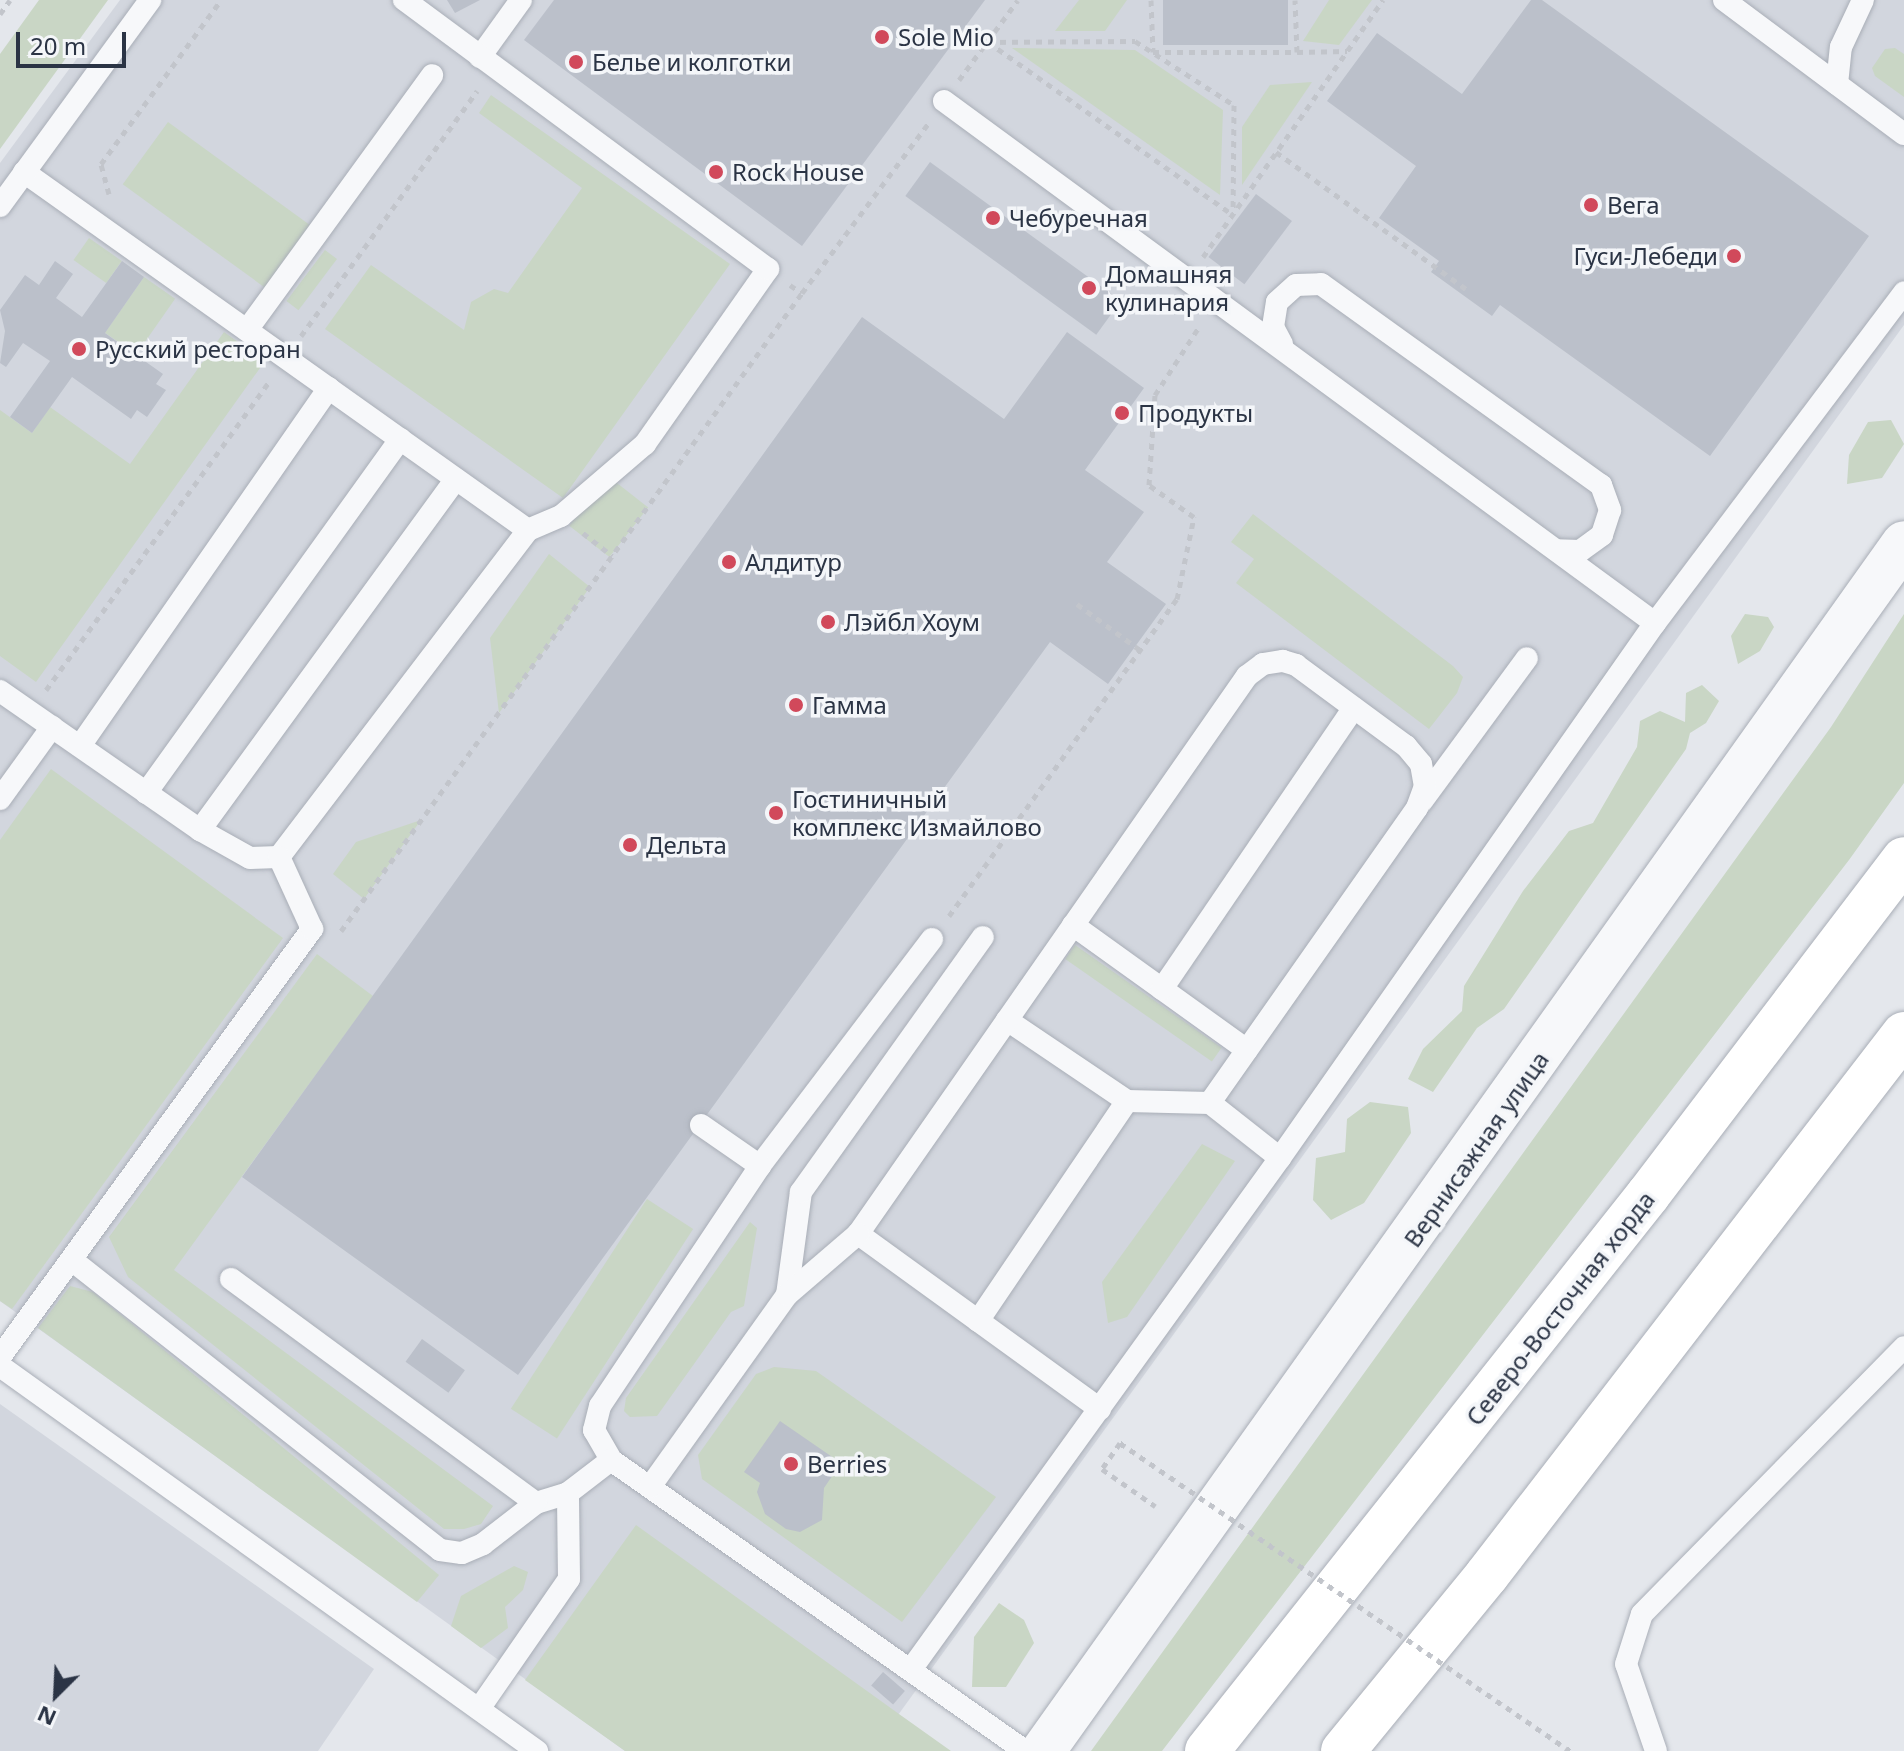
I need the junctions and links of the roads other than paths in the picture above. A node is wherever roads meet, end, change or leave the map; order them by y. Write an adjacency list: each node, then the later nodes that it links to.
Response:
1 (150, 0): 11 (lane)
2 (404, 0): 6 (lane)
3 (521, 0): 6 (lane)
4 (1863, 0): 8 (lane)
5 (1733, 3): 8 (lane)
6 (487, 62): 19 (lane)
7 (432, 75): 14 (lane)
8 (1837, 84): 10 (lane)
9 (944, 101): 15 (lane)
10 (1904, 134)
11 (24, 172): 12 (lane); 14 (lane)
12 (0, 206)
13 (1904, 292): 22 (lane)
14 (247, 330): 16 (lane)
15 (1286, 349): 21 (lane); 21 (lane)
16 (329, 388): 17 (lane); 27 (lane)
17 (400, 439): 18 (lane); 28 (lane)
18 (456, 479): 19 (lane); 31 (lane)
19 (528, 530): 32 (lane)
20 (1904, 543): 63 (street, Вернисажная улица)
21 (1557, 550): 22 (lane)
22 (1655, 623): 44 (lane)
23 (1527, 658): 30 (lane)
24 (0, 691): 26 (lane)
25 (1354, 708): 30 (lane); 34 (lane); 37 (lane)
26 (52, 727): 27 (lane); 29 (lane)
27 (80, 746): 28 (lane)
28 (146, 793): 31 (lane)
29 (0, 799)
30 (1417, 808): 40 (lane)
31 (200, 830): 32 (lane)
32 (279, 857): 47 (lane)
33 (1904, 859): 64 (main road, Северо-Восточная хорда)
34 (1073, 925): 37 (lane); 38 (lane)
35 (983, 937): 49 (lane)
36 (932, 939): 45 (lane)
37 (1162, 989): 40 (lane)
38 (1007, 1020): 41 (lane); 46 (lane)
39 (1904, 1034): 65 (main road)
40 (1247, 1050): 42 (lane)
41 (1127, 1101): 42 (lane); 50 (lane)
42 (1210, 1103): 44 (lane)
43 (701, 1125): 45 (lane)
44 (1280, 1158): 54 (lane)
45 (760, 1166): 55 (lane)
46 (858, 1234): 49 (lane); 50 (lane)
47 (73, 1261): 52 (lane); 58 (lane)
48 (231, 1279): 58 (lane)
49 (787, 1295): 56 (lane)
50 (978, 1321): 54 (lane)
51 (1904, 1347): 66 (lane)
52 (0, 1357)
53 (0, 1366): 60 (lane)
54 (1100, 1409): 59 (lane)
55 (611, 1460): 56 (lane); 57 (lane)
56 (650, 1487): 59 (lane)
57 (568, 1493): 58 (lane); 60 (lane)
58 (536, 1503)
59 (912, 1668): 62 (lane)
60 (479, 1709): 61 (lane)
61 (537, 1751)
62 (1025, 1751)
63 (1043, 1751)
64 (1207, 1751)
65 (1343, 1751)
66 (1656, 1751)

